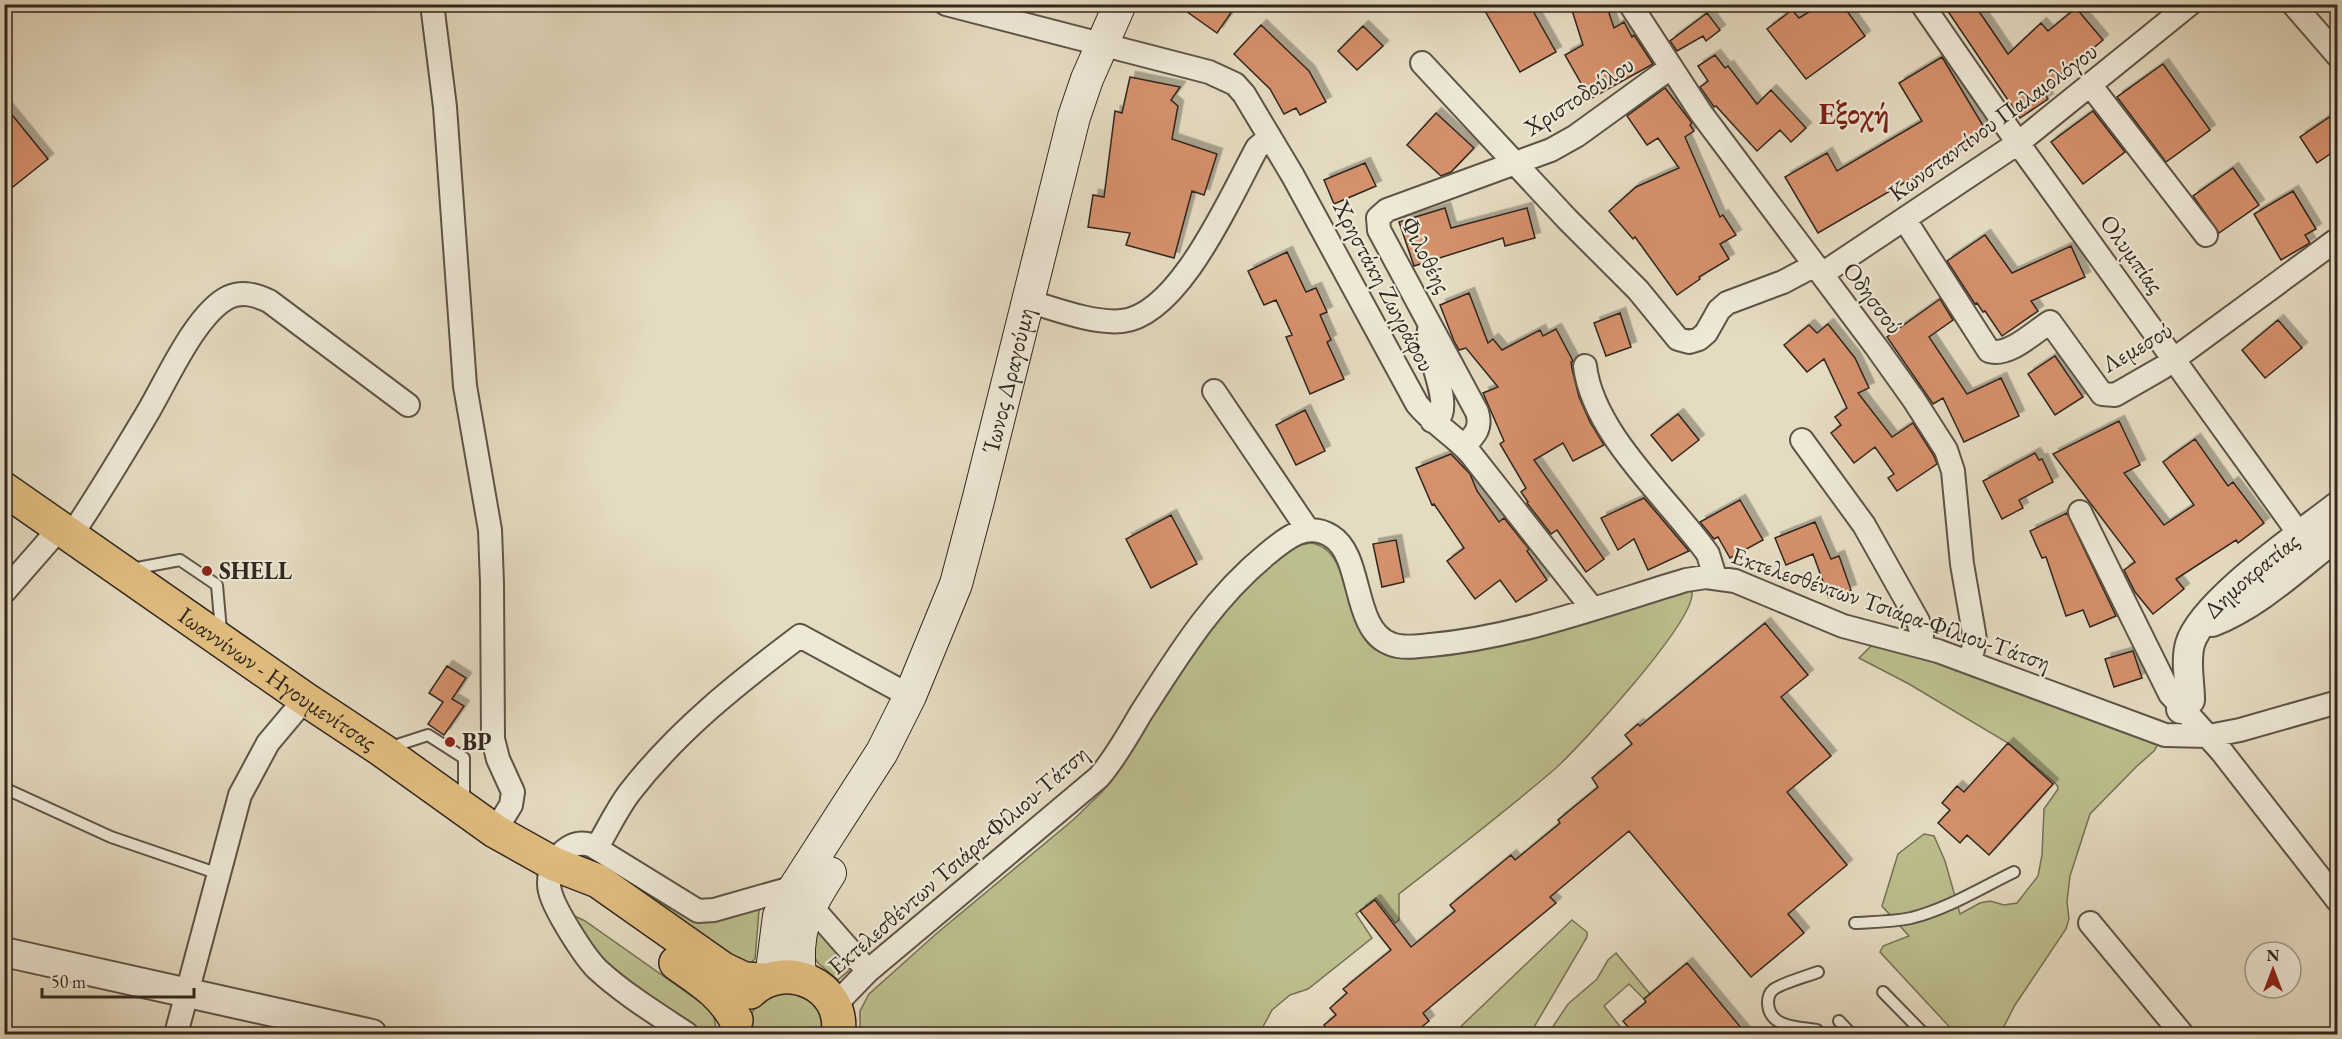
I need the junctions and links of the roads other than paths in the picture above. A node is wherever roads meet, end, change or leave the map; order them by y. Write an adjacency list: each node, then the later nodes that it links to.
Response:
1 (432, 4): 50 (street)
2 (946, 4): 8 (street, Χρηστάκη Ζωγράφου)
3 (1120, 4): 8 (main road, Ίωνος Δραγούμη)
4 (1630, 4): 11 (street, Οδησσού)
5 (1922, 4): 14 (street, Ολυμπίας)
6 (2190, 4): 12 (street, Κωνσταντίνου Παλαιολόγου)
7 (2293, 4): 9 (street)
8 (1101, 44): 13 (street, Χρηστάκη Ζωγράφου); 20 (main road, Ίωνος Δραγούμη)
9 (2337, 56)
10 (1422, 63): 15 (street)
11 (1670, 69): 15 (street, Χριστοδούλου); 19 (street, Οδησσού)
12 (2091, 86): 14 (street, Κωνσταντίνου Παλαιολόγου); 17 (street)
13 (1270, 137): 20 (street); 26 (street, Χρηστάκη Ζωγράφου)
14 (2018, 143): 16 (street, Κωνσταντίνου Παλαιολόγου); 22 (street, Ολυμπίας)
15 (1516, 165): 19 (street, Κωνσταντίνου Παλαιολόγου); 21 (street, Φιλοθέης)
16 (1905, 220): 19 (street, Κωνσταντίνου Παλαιολόγου); 22 (street, Λεμεσού)
17 (2206, 235)
18 (2335, 241): 22 (street, Λεμεσού)
19 (1819, 270): 43 (street, Οδησσού)
20 (1028, 301): 44 (main road, Ίωνος Δραγούμη)
21 (1432, 327): 26 (street); 28 (street, Φιλοθέης)
22 (2175, 359): 34 (street, Ολυμπίας)
23 (1585, 366): 37 (street)
24 (1214, 391): 32 (street)
25 (408, 405): 33 (street)
26 (1432, 421): 28 (street, Χρηστάκη Ζωγράφου)
27 (1802, 440): 42 (street)
28 (1464, 446): 39 (street, Χρηστάκη Ζωγράφου)
29 (4, 489): 33 (main road, Ιωαννίνων - Ηγουμενίτσας)
30 (2337, 506): 34 (street, Δημοκρατίας)
31 (2080, 512): 47 (street)
32 (1308, 530): 39 (street, Εκτελεσθέντων Τσιάρα-Φίλιου-Τάτση); 60 (street, Εκτελεσθέντων Τσιάρα-Φίλιου-Τάτση)
33 (65, 533): 36 (main road, Ιωαννίνων - Ηγουμενίτσας); 38 (street)
34 (2301, 535): 40 (street, Δημοκρατίας)
35 (2337, 535): 40 (street, Δημοκρατίας)
36 (120, 571): 41 (main road, Ιωαννίνων - Ηγουμενίτσας); 41 (lane)
37 (1715, 577): 39 (street, Εκτελεσθέντων Τσιάρα-Φίλιου-Τάτση); 42 (street, Εκτελεσθέντων Τσιάρα-Φίλιου-Τάτση)
38 (4, 592)
39 (1592, 608)
40 (2198, 626): 47 (street, Δημοκρατίας)
41 (222, 641): 45 (main road, Ιωαννίνων - Ηγουμενίτσας)
42 (1922, 646): 43 (street, Εκτελεσθέντων Τσιάρα-Φίλιου-Τάτση)
43 (1970, 662): 47 (street, Εκτελεσθέντων Τσιάρα-Φίλιου-Τάτση)
44 (910, 696): 51 (street); 55 (main road, Ίωνος Δραγούμη)
45 (305, 699): 50 (main road, Ιωαννίνων - Ηγουμενίτσας); 54 (street)
46 (2337, 702): 48 (street)
47 (2183, 723): 48 (street)
48 (2209, 736): 56 (street)
49 (4, 788): 54 (lane)
50 (495, 831): 52 (main road, Ιωαννίνων - Ηγουμενίτσας)
51 (597, 847): 52 (street); 55 (street)
52 (554, 864): 62 (main road, Ιωαννίνων - Ηγουμενίτσας); 67 (main road, Ιωαννίνων - Ηγουμενίτσας); 71 (street)
53 (2014, 872): 57 (lane)
54 (219, 874): 64 (street)
55 (802, 896): 60 (street); 62 (main road, Ίωνος Δραγούμη)
56 (2337, 900)
57 (1855, 923)
58 (2090, 923): 75 (street)
59 (4, 952): 64 (street)
60 (868, 971): 65 (street, Εκτελεσθέντων Τσιάρα-Φίλιου-Τάτση)
61 (1818, 972): 72 (lane)
62 (779, 978): 65 (main road); 67 (main road)
63 (1883, 992): 74 (lane)
64 (187, 993): 68 (street); 69 (street)
65 (836, 1020)
66 (1839, 1021): 73 (lane)
67 (736, 1027)
68 (326, 1029): 70 (street)
69 (176, 1035)
70 (372, 1035)
71 (687, 1035)
72 (1820, 1035)
73 (1851, 1035)
74 (1924, 1035)
75 (2182, 1035)

